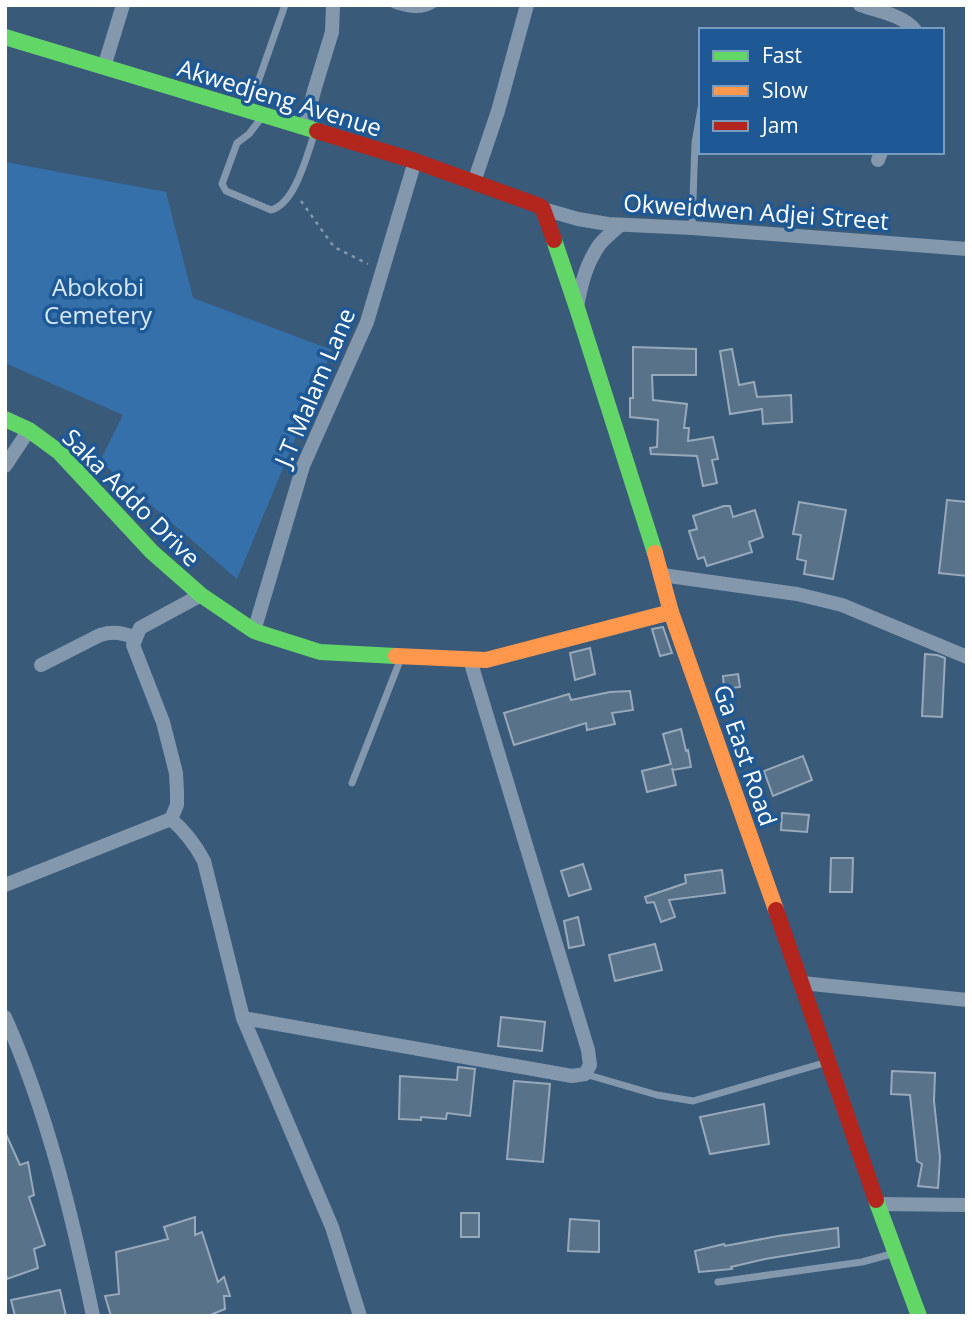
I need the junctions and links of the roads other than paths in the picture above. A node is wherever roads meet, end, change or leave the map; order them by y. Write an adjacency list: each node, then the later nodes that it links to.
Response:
1 (122, 5): 10 (street)
2 (285, 5): 11 (lane)
3 (394, 5): 4 (lane)
4 (433, 5)
5 (527, 5): 16 (street)
6 (860, 5): 8 (street)
7 (337, 7): 14 (street)
8 (914, 28)
9 (5, 37): 10 (street, Akwedjeng Avenue)
10 (104, 67): 12 (street, Akwedjeng Avenue)
11 (258, 82)
12 (262, 116): 14 (street, Akwedjeng Avenue); 14 (lane)
13 (699, 123): 19 (lane)
14 (310, 130): 15 (street, Akwedjeng Avenue)
15 (415, 161): 16 (street, Akwedjeng Avenue); 28 (street, J.T Malam Lane)
16 (474, 182): 17 (street, Akwedjeng Avenue)
17 (541, 208): 18 (street, Okweidwen Adjei Street); 21 (street, Ga East Road)
18 (620, 225): 19 (street, Okweidwen Adjei Street); 21 (street)
19 (692, 228): 20 (street, Okweidwen Adjei Street)
20 (967, 249)
21 (577, 308): 25 (street, Ga East Road)
22 (5, 419): 23 (street, Saka Addo Drive)
23 (29, 430): 24 (street); 26 (street, Saka Addo Drive)
24 (5, 466)
25 (662, 575): 27 (street, Ga East Road); 31 (street)
26 (201, 595): 28 (street, Saka Addo Drive); 29 (street)
27 (671, 611): 32 (street, Saka Addo Drive); 37 (street, Ga East Road)
28 (254, 631): 30 (street, Saka Addo Drive)
29 (135, 637): 33 (street); 35 (street)
30 (401, 657): 32 (street, Saka Addo Drive); 34 (lane)
31 (967, 657)
32 (470, 660): 42 (street)
33 (41, 665)
34 (352, 783)
35 (171, 819): 36 (street); 40 (street)
36 (5, 885)
37 (802, 983): 38 (street); 41 (street, Ga East Road)
38 (967, 1000)
39 (5, 1017): 47 (street)
40 (243, 1018): 42 (street); 48 (street)
41 (828, 1062): 42 (lane); 43 (street, Ga East Road)
42 (585, 1074)
43 (877, 1205): 44 (street); 45 (street, Ga East Road)
44 (967, 1205)
45 (895, 1253): 46 (lane); 49 (street, Ga East Road)
46 (719, 1282)
47 (93, 1316)
48 (360, 1316)
49 (919, 1316)

